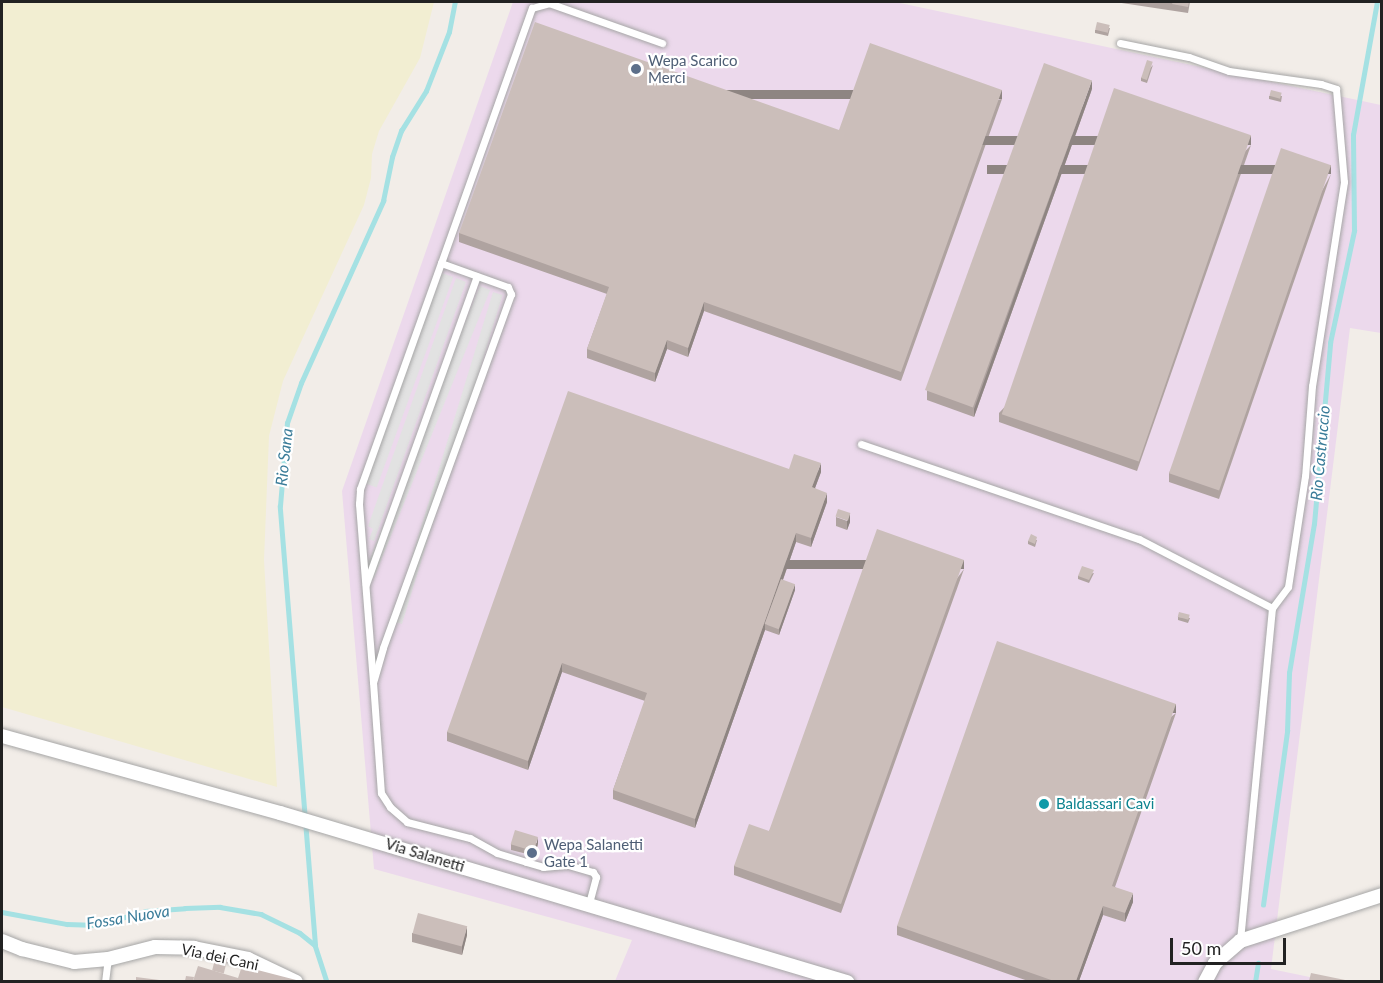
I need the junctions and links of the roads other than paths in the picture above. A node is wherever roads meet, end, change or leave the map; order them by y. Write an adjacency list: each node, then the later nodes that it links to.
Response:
1 (662, 43): 3 (lane)
2 (1120, 44): 7 (lane)
3 (441, 263): 4 (lane); 6 (lane)
4 (477, 276): 6 (lane); 8 (lane)
5 (861, 444): 7 (lane)
6 (365, 587): 8 (lane)
7 (1272, 608): 13 (lane)
8 (373, 682): 11 (lane)
9 (2, 735): 11 (street, Via Salanetti)
10 (1382, 895): 13 (street)
11 (589, 904): 17 (street, Via Salanetti)
12 (2, 941): 14 (street, Via dei Cani)
13 (1239, 942): 18 (street)
14 (108, 959): 15 (lane); 16 (street, Via dei Cani)
15 (105, 981)
16 (296, 981)
17 (847, 981)
18 (1205, 981)

